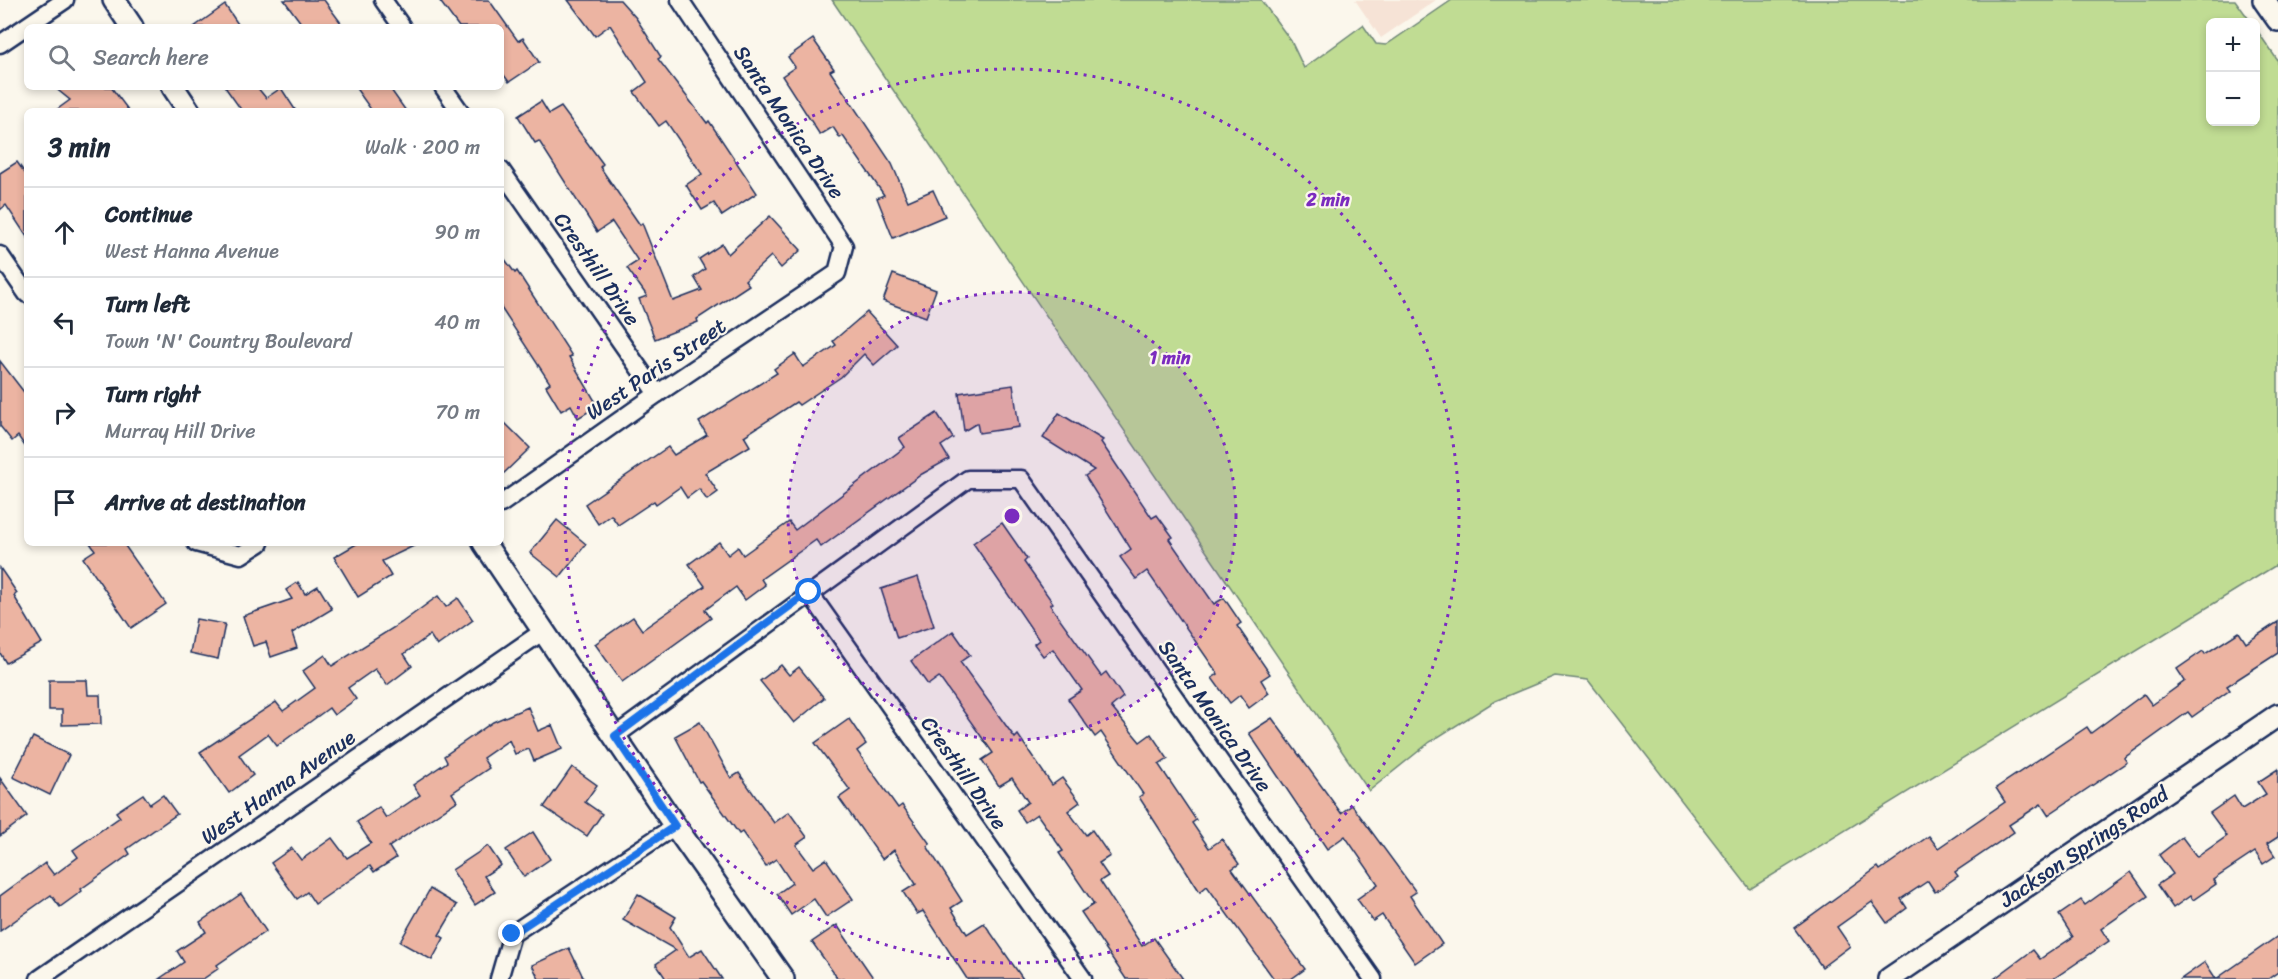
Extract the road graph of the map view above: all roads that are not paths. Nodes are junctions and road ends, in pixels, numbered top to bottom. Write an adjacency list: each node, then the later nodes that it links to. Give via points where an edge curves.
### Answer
1 (65, 0): 7 (street)
2 (114, 0): 8 (street)
3 (383, 0): 9 (street)
4 (680, 0): 18 (street, Santa Monica Drive, via 844,246)
5 (2264, 0): 6 (street)
6 (2278, 20)
7 (30, 24)
8 (130, 24)
9 (400, 24)
10 (24, 28): 11 (street)
11 (0, 44)
12 (175, 90): 14 (street)
13 (445, 90): 15 (street)
14 (187, 108)
15 (458, 108)
16 (504, 174): 20 (street, Cresthill Drive)
17 (0, 255): 19 (street)
18 (837, 273): 20 (street, West Paris Street)
19 (24, 290)
20 (657, 394): 21 (street, West Paris Street)
21 (504, 502)
22 (207, 546): 23 (street, via 241,555)
23 (255, 546)
24 (486, 546): 26 (street)
25 (809, 592): 28 (street); 33 (street, Cresthill Drive); 34 (street, Santa Monica Drive, via 968,479 1021,479)
26 (542, 632): 28 (street); 30 (street, West Hanna Avenue)
27 (2278, 715): 35 (street, Jackson Springs Road)
28 (615, 736): 29 (street)
29 (675, 826): 31 (street, via 512,934); 32 (street)
30 (39, 979)
31 (499, 979)
32 (783, 979)
33 (1083, 979)
34 (1372, 979)
35 (1889, 979)

